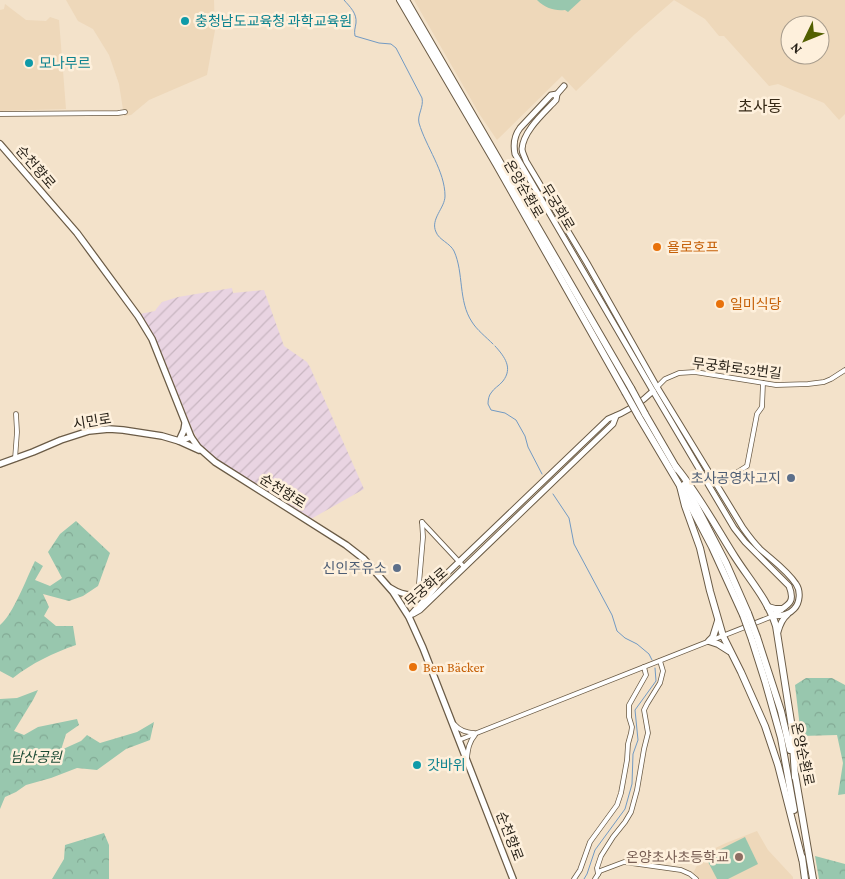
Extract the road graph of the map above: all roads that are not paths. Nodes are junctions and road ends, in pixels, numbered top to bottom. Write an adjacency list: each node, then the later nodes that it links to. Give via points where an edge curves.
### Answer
1 (400, 0): 11 (highway, 온양순환로)
2 (406, 0): 11 (highway, 온양순환로)
3 (564, 86): 4 (street, 무궁화로)
4 (556, 94): 10 (street, 무궁화로, via 556,100 527,133 522,151); 12 (street, 무궁화로, via 551,95 516,133 514,154)
5 (125, 112): 6 (street)
6 (0, 114)
7 (0, 144): 16 (main road, 순천향로, via 77,233 138,316 152,339)
8 (845, 370): 9 (street, 무궁화로52번길, via 824,382)
9 (763, 383): 10 (street, 무궁화로52번길, via 695,372 679,373); 23 (street, via 762,407 757,414 747,466)
10 (657, 387): 12 (street, 무궁화로); 23 (street)
11 (628, 390): 14 (highway, bridge)
12 (652, 391): 15 (street, 무궁화로); 31 (street, via 734,528 789,586 792,592 790,602)
13 (16, 414): 20 (street)
14 (642, 415): 22 (highway); 24 (highway)
15 (616, 416): 25 (street, 무궁화로, via 608,419); 26 (street, 무궁화로, via 614,424)
16 (185, 422): 17 (main road, 순천향로); 18 (main road)
17 (190, 437): 18 (main road); 19 (main road, 순천향로)
18 (178, 441): 19 (main road, 시민로); 20 (main road, 시민로, via 123,430 99,430 75,435)
19 (203, 453): 28 (main road, 순천향로, via 346,545 364,559)
20 (15, 459): 21 (main road, 시민로)
21 (0, 464)
22 (676, 467): 30 (highway); 33 (highway, via 719,547)
23 (717, 485): 32 (street, via 750,538 798,585 798,603)
24 (680, 486): 33 (highway); 36 (highway)
25 (460, 562): 26 (street); 27 (street, 무궁화로); 29 (street, via 422,522)
26 (464, 567): 35 (street, 무궁화로)
27 (442, 579): 29 (street, via 430,590); 35 (street, 무궁화로)
28 (388, 586): 29 (street, via 405,595); 35 (main road, 순천향로)
29 (418, 594)
30 (768, 607): 31 (highway); 34 (highway)
31 (781, 609): 34 (street)
32 (791, 612): 34 (street); 37 (street, via 781,622)
33 (745, 614): 39 (highway, bridge)
34 (772, 616): 37 (highway); 38 (street)
35 (410, 617): 44 (main road, 순천향로)
36 (718, 619): 38 (highway); 40 (highway, via 714,636)
37 (777, 635): 48 (highway, via 792,728)
38 (723, 636): 40 (street); 41 (highway)
39 (754, 638): 48 (highway, 온양순환로, via 781,711); 49 (highway, 온양순환로, via 781,738)
40 (709, 641): 41 (highway); 42 (street)
41 (732, 653): 49 (highway, via 768,733)
42 (660, 660): 43 (street); 50 (street, via 663,671 660,683 644,710 648,734 631,812 601,856)
43 (644, 667): 45 (street); 52 (street, via 646,675 629,705 632,727 621,793 617,805 590,842)
44 (451, 720): 45 (street, via 458,728); 46 (main road, 순천향로)
45 (477, 734): 46 (street); 47 (street, via 470,743)
46 (459, 740): 47 (main road, 순천향로)
47 (467, 761): 51 (main road, 순천향로)
48 (795, 777): 55 (highway, 온양순환로)
49 (802, 859): 54 (highway, 온양순환로)
50 (596, 877): 53 (street, via 602,869 624,862 681,870)
51 (513, 879)
52 (574, 879)
53 (696, 879)
54 (806, 879)
55 (813, 879)

